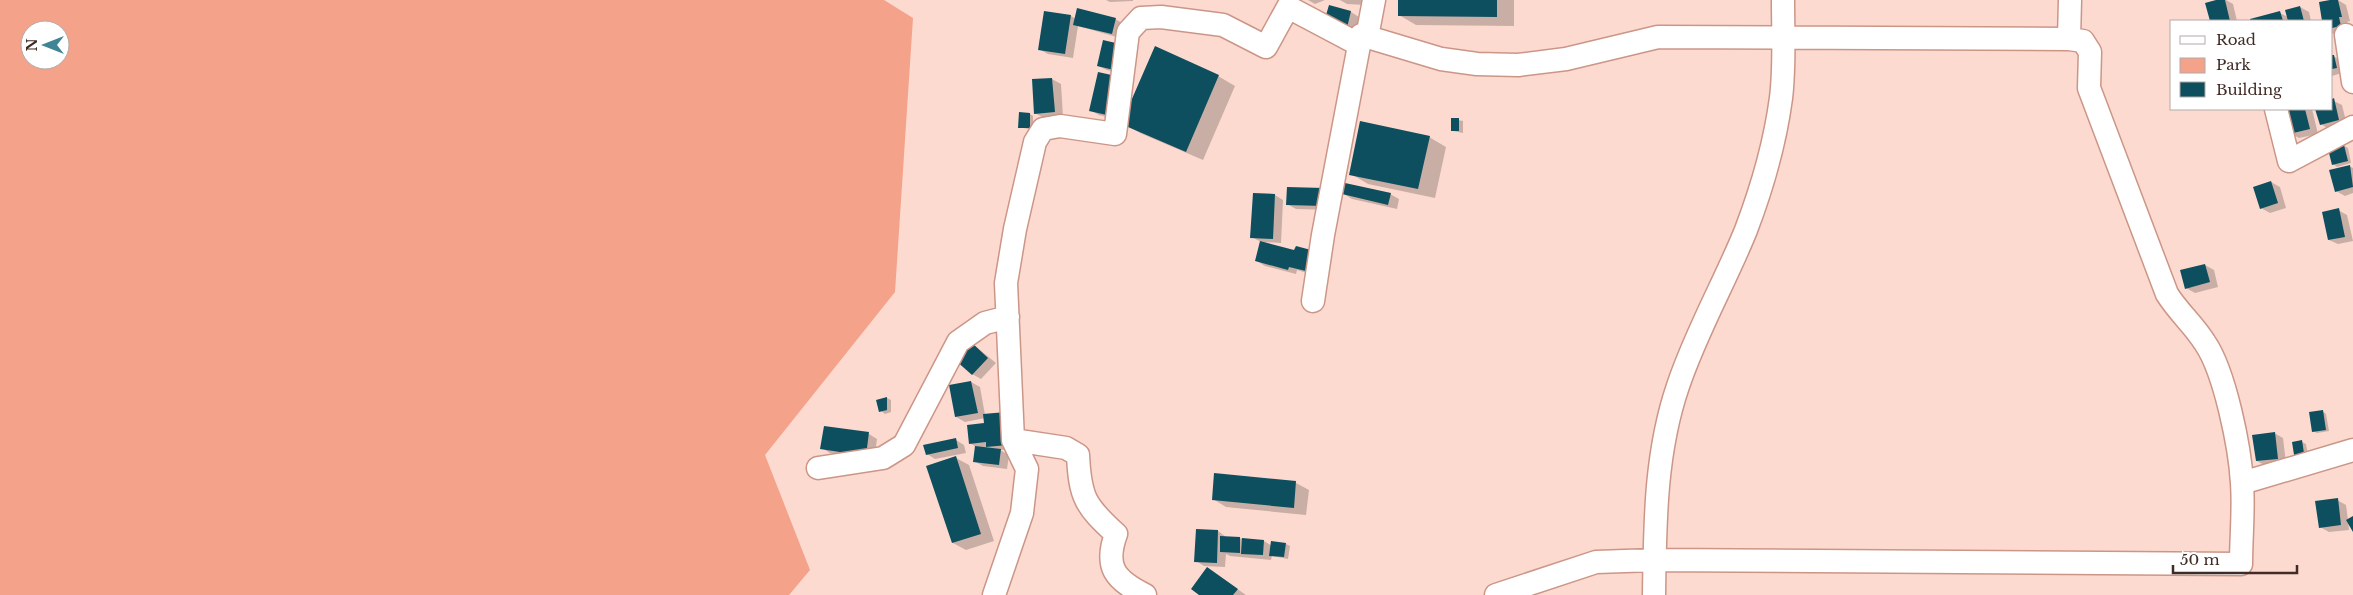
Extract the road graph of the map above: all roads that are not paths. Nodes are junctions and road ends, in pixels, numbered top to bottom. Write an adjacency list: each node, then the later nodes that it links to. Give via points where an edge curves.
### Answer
1 (1374, 0): 6 (street)
2 (1783, 0): 7 (street)
3 (2070, 0): 8 (street)
4 (1183, 10): 6 (street, via 1224,24 1266,47 1288,7 1356,43); 13 (street, via 1141,18 1128,32 1115,134 1060,126 1042,129 1035,142 1015,229 1006,283)
5 (2343, 35): 9 (street)
6 (1364, 36): 7 (street, via 1441,59 1518,65 1566,59 1658,36); 12 (street, via 1323,235)
7 (1783, 37): 8 (street); 18 (street, via 1781,98 1772,148 1746,230 1694,345 1666,430 1656,494)
8 (2069, 39): 17 (street, via 2083,41 2090,52 2089,88 2168,294 2178,312 2205,343 2215,363 2232,418)
9 (2353, 82)
10 (2276, 110): 11 (street, via 2289,161)
11 (2353, 127)
12 (1313, 301)
13 (1008, 317): 14 (street); 16 (street, via 985,323 958,342 904,445 883,458)
14 (1012, 440): 19 (street, via 1027,469 1022,513); 20 (street, via 1066,448 1078,455 1079,485 1093,513 1116,534 1110,550 1113,570 1130,587)
15 (2353, 450): 17 (street)
16 (818, 468)
17 (2242, 483): 18 (street, via 2241,564)
18 (1654, 560): 21 (street, via 1596,562); 22 (street)
19 (994, 595)
20 (1145, 595)
21 (1496, 595)
22 (1654, 595)

